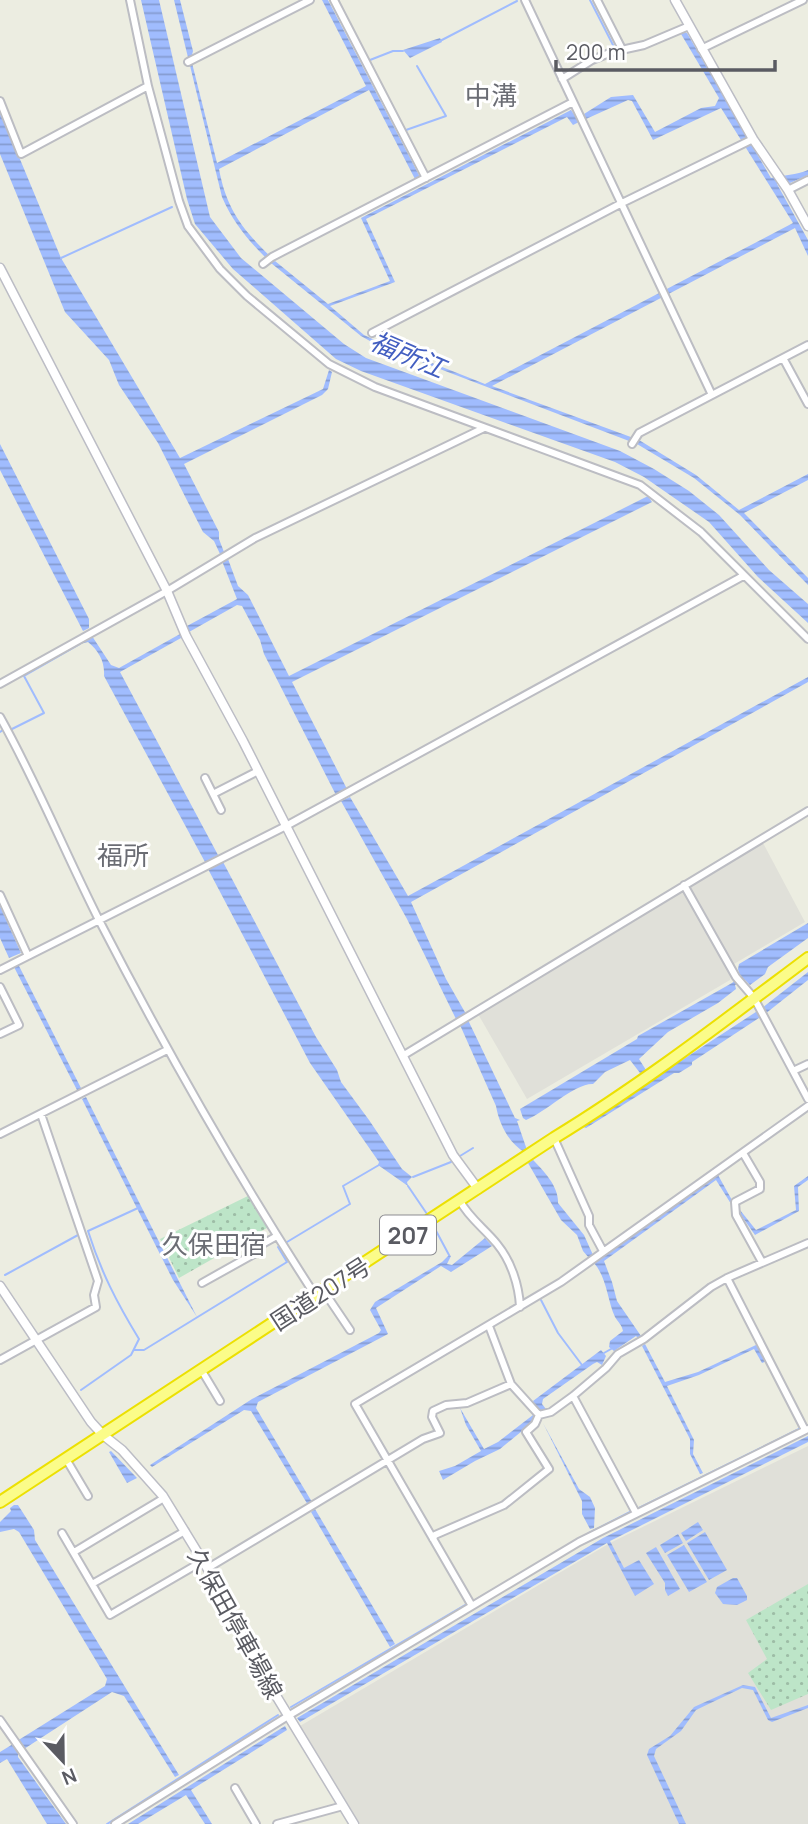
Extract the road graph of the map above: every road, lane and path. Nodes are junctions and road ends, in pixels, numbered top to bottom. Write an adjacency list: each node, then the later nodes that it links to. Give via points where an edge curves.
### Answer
1 (130, 0): 13 (street)
2 (310, 0): 11 (street)
3 (334, 0): 17 (street)
4 (524, 0): 12 (street)
5 (597, 0): 9 (street)
6 (675, 0): 8 (street)
7 (803, 0): 10 (street)
8 (689, 26): 9 (street); 10 (street)
9 (622, 49): 12 (street, via 592,60)
10 (701, 49): 16 (street)
11 (188, 62)
12 (562, 79): 15 (street)
13 (148, 86): 14 (street, via 21,154); 29 (street, via 188,226 220,269 329,365)
14 (0, 101)
15 (573, 102): 17 (street); 20 (street)
16 (753, 139): 19 (street); 20 (street)
17 (426, 178): 22 (street)
18 (808, 180): 19 (street)
19 (785, 187): 21 (street)
20 (622, 203): 24 (street); 27 (street)
21 (808, 226)
22 (263, 264)
23 (0, 268): 32 (street)
24 (372, 333)
25 (808, 345): 26 (street)
26 (783, 358): 27 (street); 28 (street)
27 (712, 395): 30 (street, via 639,433)
28 (808, 404)
29 (484, 428): 31 (street, via 640,485 701,532); 32 (street, via 255,538)
30 (632, 444)
31 (743, 576): 33 (street); 41 (street)
32 (167, 591): 34 (street); 36 (street)
33 (808, 639)
34 (0, 684)
35 (0, 717): 44 (street)
36 (258, 771): 38 (street); 41 (street)
37 (205, 778): 38 (street)
38 (213, 794): 39 (street)
39 (221, 810)
40 (808, 811): 42 (street)
41 (286, 826): 44 (street); 52 (street)
42 (684, 885): 49 (street, via 736,977); 52 (street)
43 (0, 895): 45 (street)
44 (99, 920): 45 (street); 51 (street)
45 (28, 956): 47 (street)
46 (808, 958): 49 (highway, 国道207号 / 207)
47 (0, 970)
48 (0, 987): 50 (street, via 19,1025)
49 (756, 1003): 54 (street); 59 (highway, 国道207号 / 207)
50 (0, 1034)
51 (167, 1050): 57 (street); 63 (street)
52 (404, 1055): 61 (street, via 453,1155)
53 (808, 1064): 54 (street)
54 (793, 1071): 55 (street)
55 (808, 1099)
56 (808, 1106): 60 (street)
57 (41, 1114): 58 (street); 74 (street, via 98,1281 96,1307)
58 (0, 1134)
59 (554, 1138): 61 (highway, 国道207号 / 207); 65 (street)
60 (743, 1153): 65 (street); 66 (street, via 760,1189 735,1202 736,1215)
61 (478, 1189): 62 (highway, 国道207号 / 207)
62 (460, 1201): 70 (highway, 国道207号 / 207); 71 (street, via 511,1266)
63 (277, 1236): 68 (street); 70 (street)
64 (808, 1243): 66 (street)
65 (603, 1251): 71 (street)
66 (762, 1262): 67 (street)
67 (727, 1278): 78 (street, via 618,1354); 81 (street)
68 (202, 1283)
69 (0, 1286): 74 (street, 久保田停車場線)
70 (319, 1292): 73 (street); 76 (highway, 国道207号 / 207)
71 (520, 1307): 72 (street)
72 (489, 1326): 77 (street); 84 (street, via 355,1404)
73 (349, 1330)
74 (37, 1341): 75 (street); 82 (street, 久保田停車場線)
75 (0, 1360)
76 (202, 1371): 79 (street); 82 (highway, 国道207号 / 207)
77 (511, 1384): 80 (street); 84 (street, via 467,1403 433,1411 440,1433)
78 (573, 1396): 80 (street, via 551,1412); 88 (street)
79 (219, 1401)
80 (536, 1412): 91 (street, via 536,1424 526,1432 548,1469 504,1505)
81 (805, 1428): 88 (street)
82 (103, 1435): 83 (highway, 国道207号 / 207); 86 (street, 久保田停車場線, via 146,1474)
83 (66, 1460): 85 (street); 87 (highway, 国道207号 / 207)
84 (387, 1463): 91 (street); 93 (street)
85 (88, 1496)
86 (164, 1498): 89 (street, 久保田停車場線); 92 (street)
87 (0, 1502)
88 (636, 1513): 95 (street)
89 (185, 1531): 93 (street, 久保田停車場線); 94 (street)
90 (62, 1533): 92 (street)
91 (433, 1539): 95 (street)
92 (74, 1552): 94 (street)
93 (206, 1564): 94 (street, via 110,1615); 96 (street, 久保田停車場線)
94 (92, 1584)
95 (472, 1606): 96 (street)
96 (288, 1716): 99 (street, 久保田停車場線); 101 (street)
97 (0, 1720): 100 (street)
98 (235, 1788): 102 (street)
99 (343, 1806): 103 (street); 104 (street, 久保田停車場線)
100 (73, 1824)
101 (115, 1824)
102 (256, 1824)
103 (277, 1824)
104 (354, 1824)

